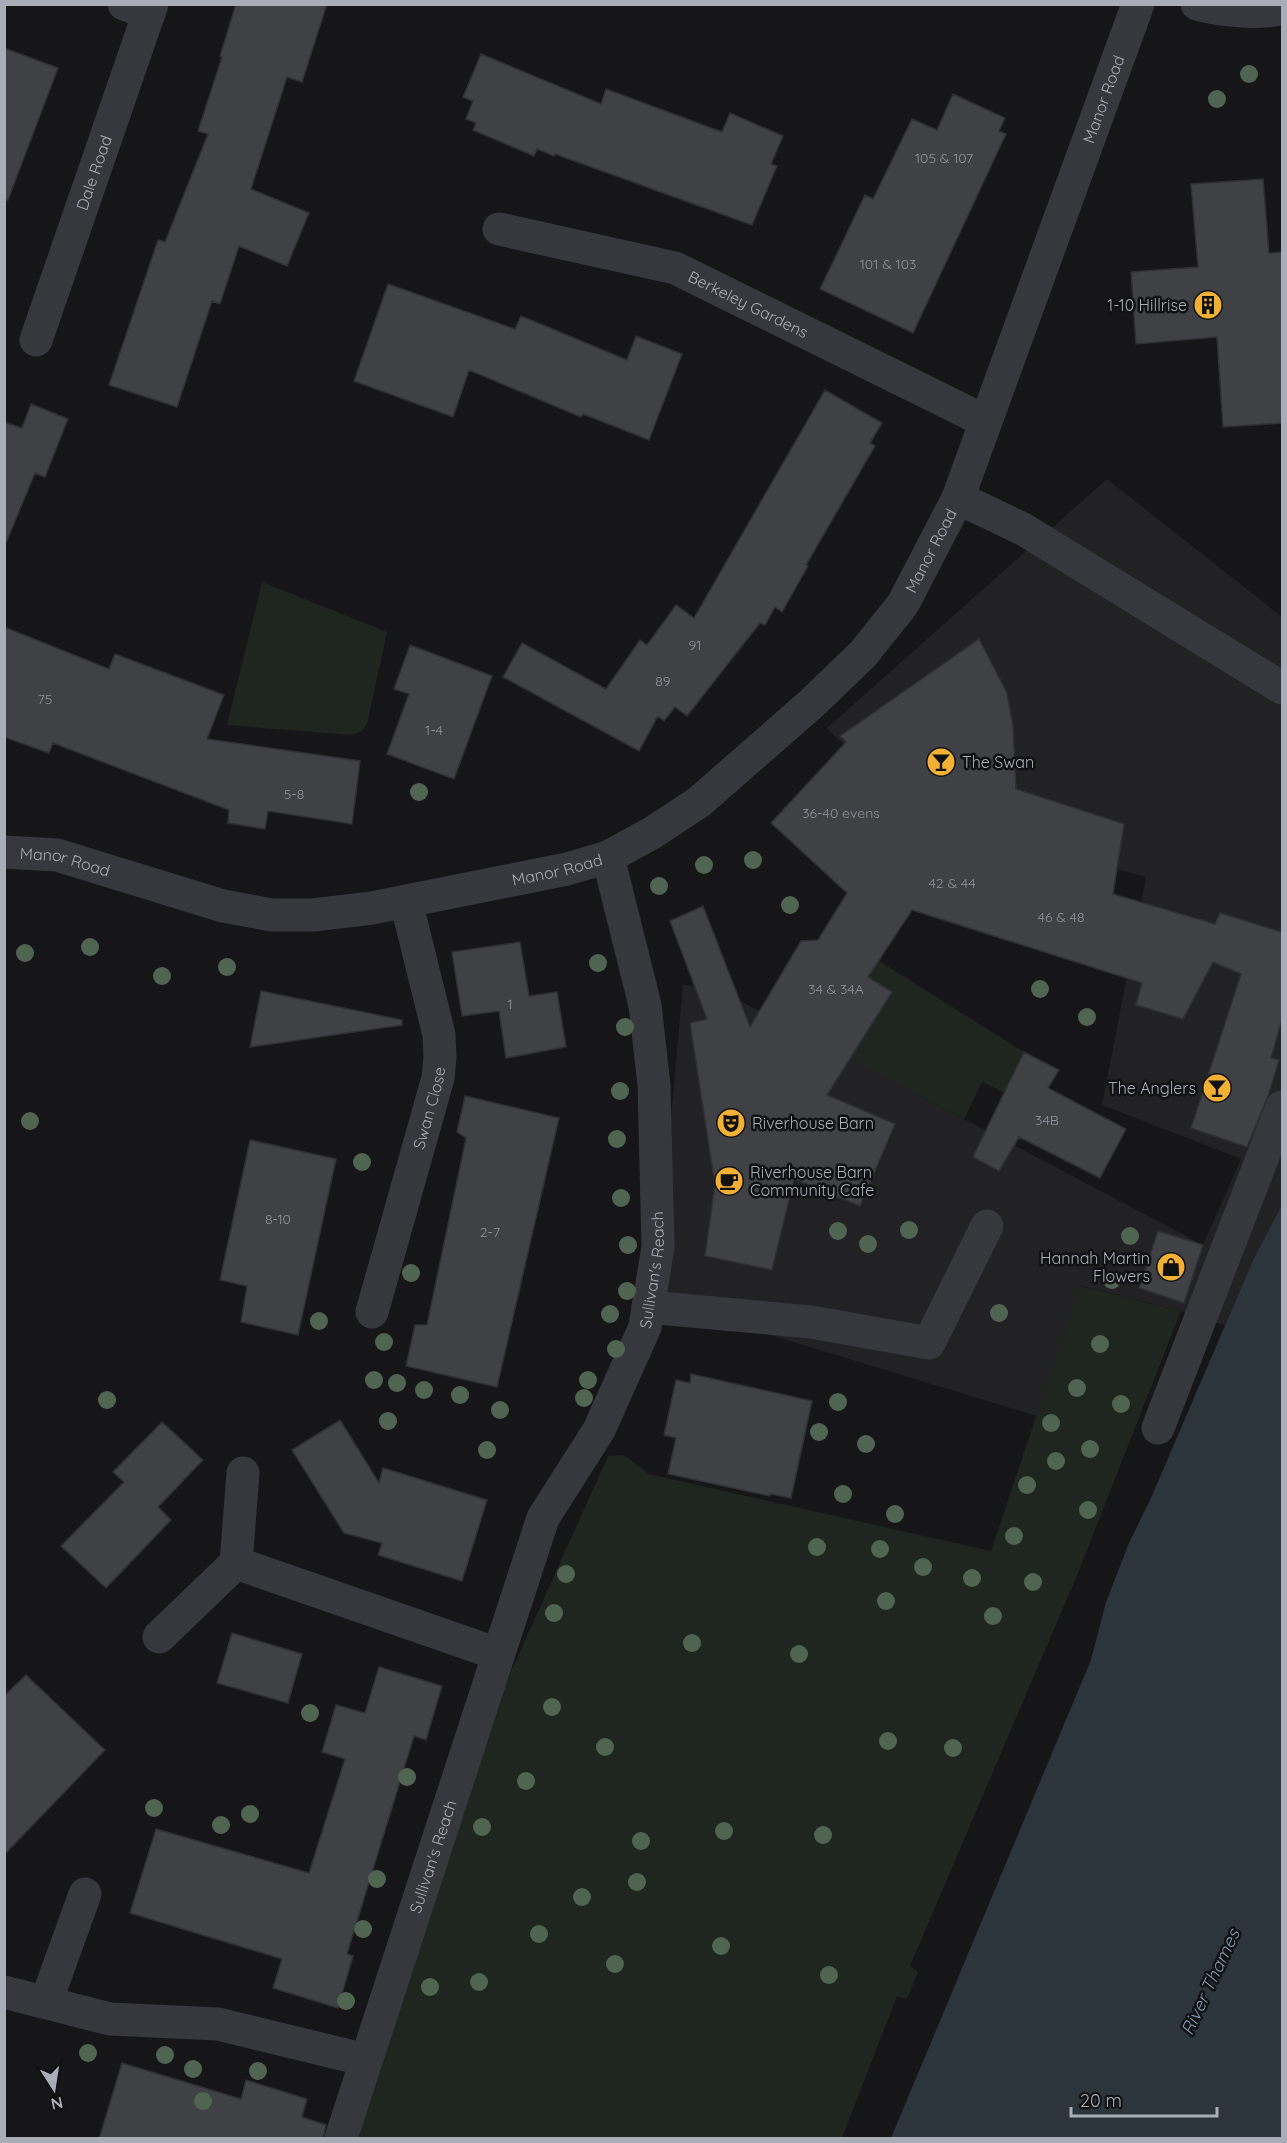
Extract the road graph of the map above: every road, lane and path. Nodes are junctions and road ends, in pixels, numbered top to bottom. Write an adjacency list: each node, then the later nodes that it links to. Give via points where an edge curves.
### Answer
1 (1138, 4): 7 (street, Manor Road)
2 (1197, 4): 4 (street, via 1238,10)
3 (141, 8): 6 (street, Dale Road)
4 (1282, 8)
5 (499, 229): 7 (street, Berkeley Gardens, via 675,268)
6 (36, 340)
7 (985, 420): 8 (street, Manor Road)
8 (958, 498): 9 (street, Manor Road, via 1023,529); 11 (street, Manor Road, via 903,604 863,654 811,705 699,802)
9 (1282, 688)
10 (4, 852): 12 (street, Manor Road, via 57,855 223,906 272,915 313,915)
11 (608, 857): 12 (street, Manor Road); 15 (street, Sullivan's Reach, via 645,1005 654,1085 658,1246)
12 (406, 901): 16 (street, Swan Close, via 439,1035 440,1064)
13 (1282, 1107): 17 (street)
14 (987, 1226): 15 (street, via 929,1343 811,1322)
15 (648, 1307): 21 (street, Sullivan's Reach, via 645,1327 599,1430 543,1518)
16 (372, 1312)
17 (1158, 1428)
18 (243, 1473): 19 (street)
19 (236, 1563): 20 (street); 21 (street)
20 (159, 1638)
21 (498, 1654): 25 (street, Sullivan's Reach)
22 (85, 1894): 24 (street)
23 (4, 1992): 24 (street)
24 (46, 2002): 25 (street, via 111,2019 218,2024)
25 (366, 2060): 26 (street, Sullivan's Reach)
26 (341, 2139)

